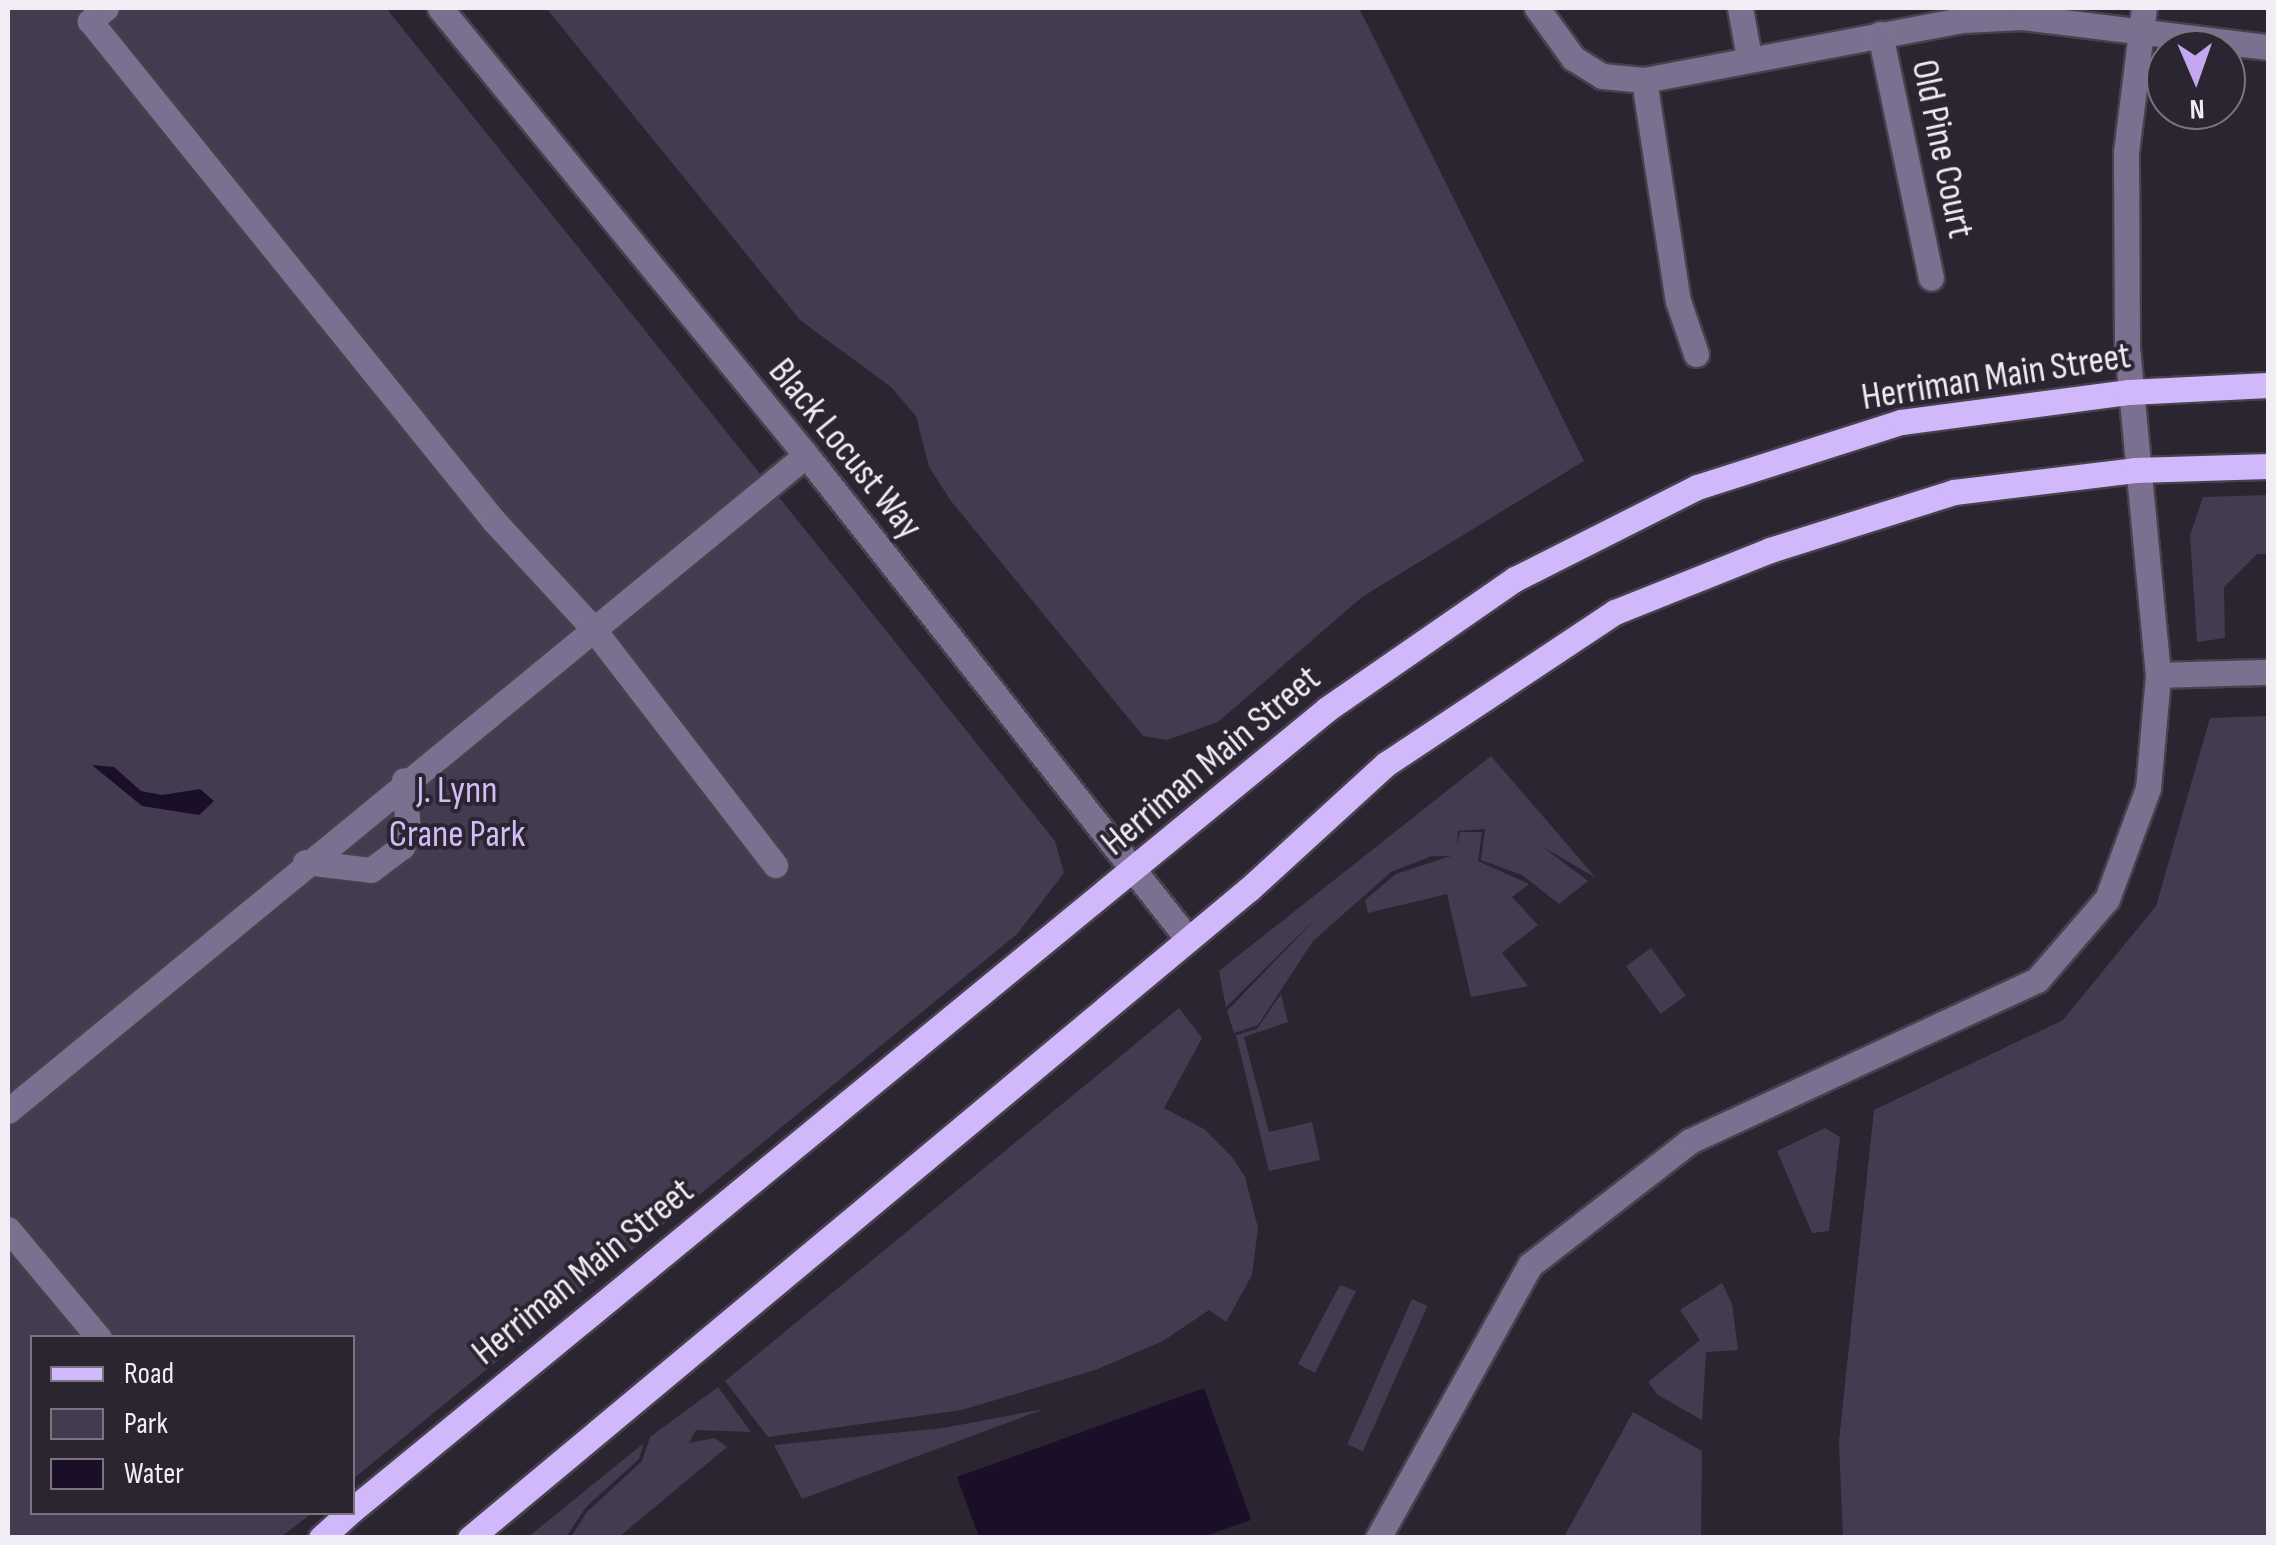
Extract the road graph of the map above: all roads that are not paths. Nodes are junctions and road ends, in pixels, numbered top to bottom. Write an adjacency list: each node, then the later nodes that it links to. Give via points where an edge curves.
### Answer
1 (106, 8): 18 (street, via 90,21 494,521)
2 (440, 8): 15 (street, Black Locust Way)
3 (1537, 8): 10 (street, via 1573,58 1602,76)
4 (1740, 8): 9 (street)
5 (1961, 14): 6 (street); 7 (street)
6 (2141, 20): 8 (street); 14 (street, via 2126,152)
7 (1880, 34): 9 (street); 11 (street, Old Pine Court)
8 (2268, 47)
9 (1749, 57): 10 (street)
10 (1644, 80): 12 (street, via 1678,301)
11 (1931, 278)
12 (1696, 354)
13 (2268, 385): 14 (main road, Herriman Main Street)
14 (2129, 392): 17 (street); 24 (main road, Herriman Main Street, via 1901,422 1697,487 1499,590 1328,709)
15 (806, 455): 18 (street); 24 (street, Black Locust Way)
16 (2268, 466): 17 (main road)
17 (2135, 470): 20 (street); 25 (main road, via 1954,492 1770,550 1615,612 1386,764)
18 (591, 626): 21 (street); 23 (street)
19 (2268, 672): 20 (street)
20 (2158, 675): 33 (street, via 2148,786 2108,899 2037,980 1690,1141 1530,1265)
21 (404, 780): 22 (street); 22 (street, via 408,832 402,847 372,870)
22 (305, 862): 26 (street)
23 (775, 865)
24 (1135, 872): 25 (street, Black Locust Way); 29 (main road, Herriman Main Street)
25 (1188, 940): 32 (main road)
26 (8, 1111)
27 (8, 1230): 28 (street)
28 (96, 1335)
29 (355, 1508)
30 (347, 1515): 31 (main road, Herriman Main Street)
31 (321, 1538)
32 (470, 1538)
33 (1378, 1538)

